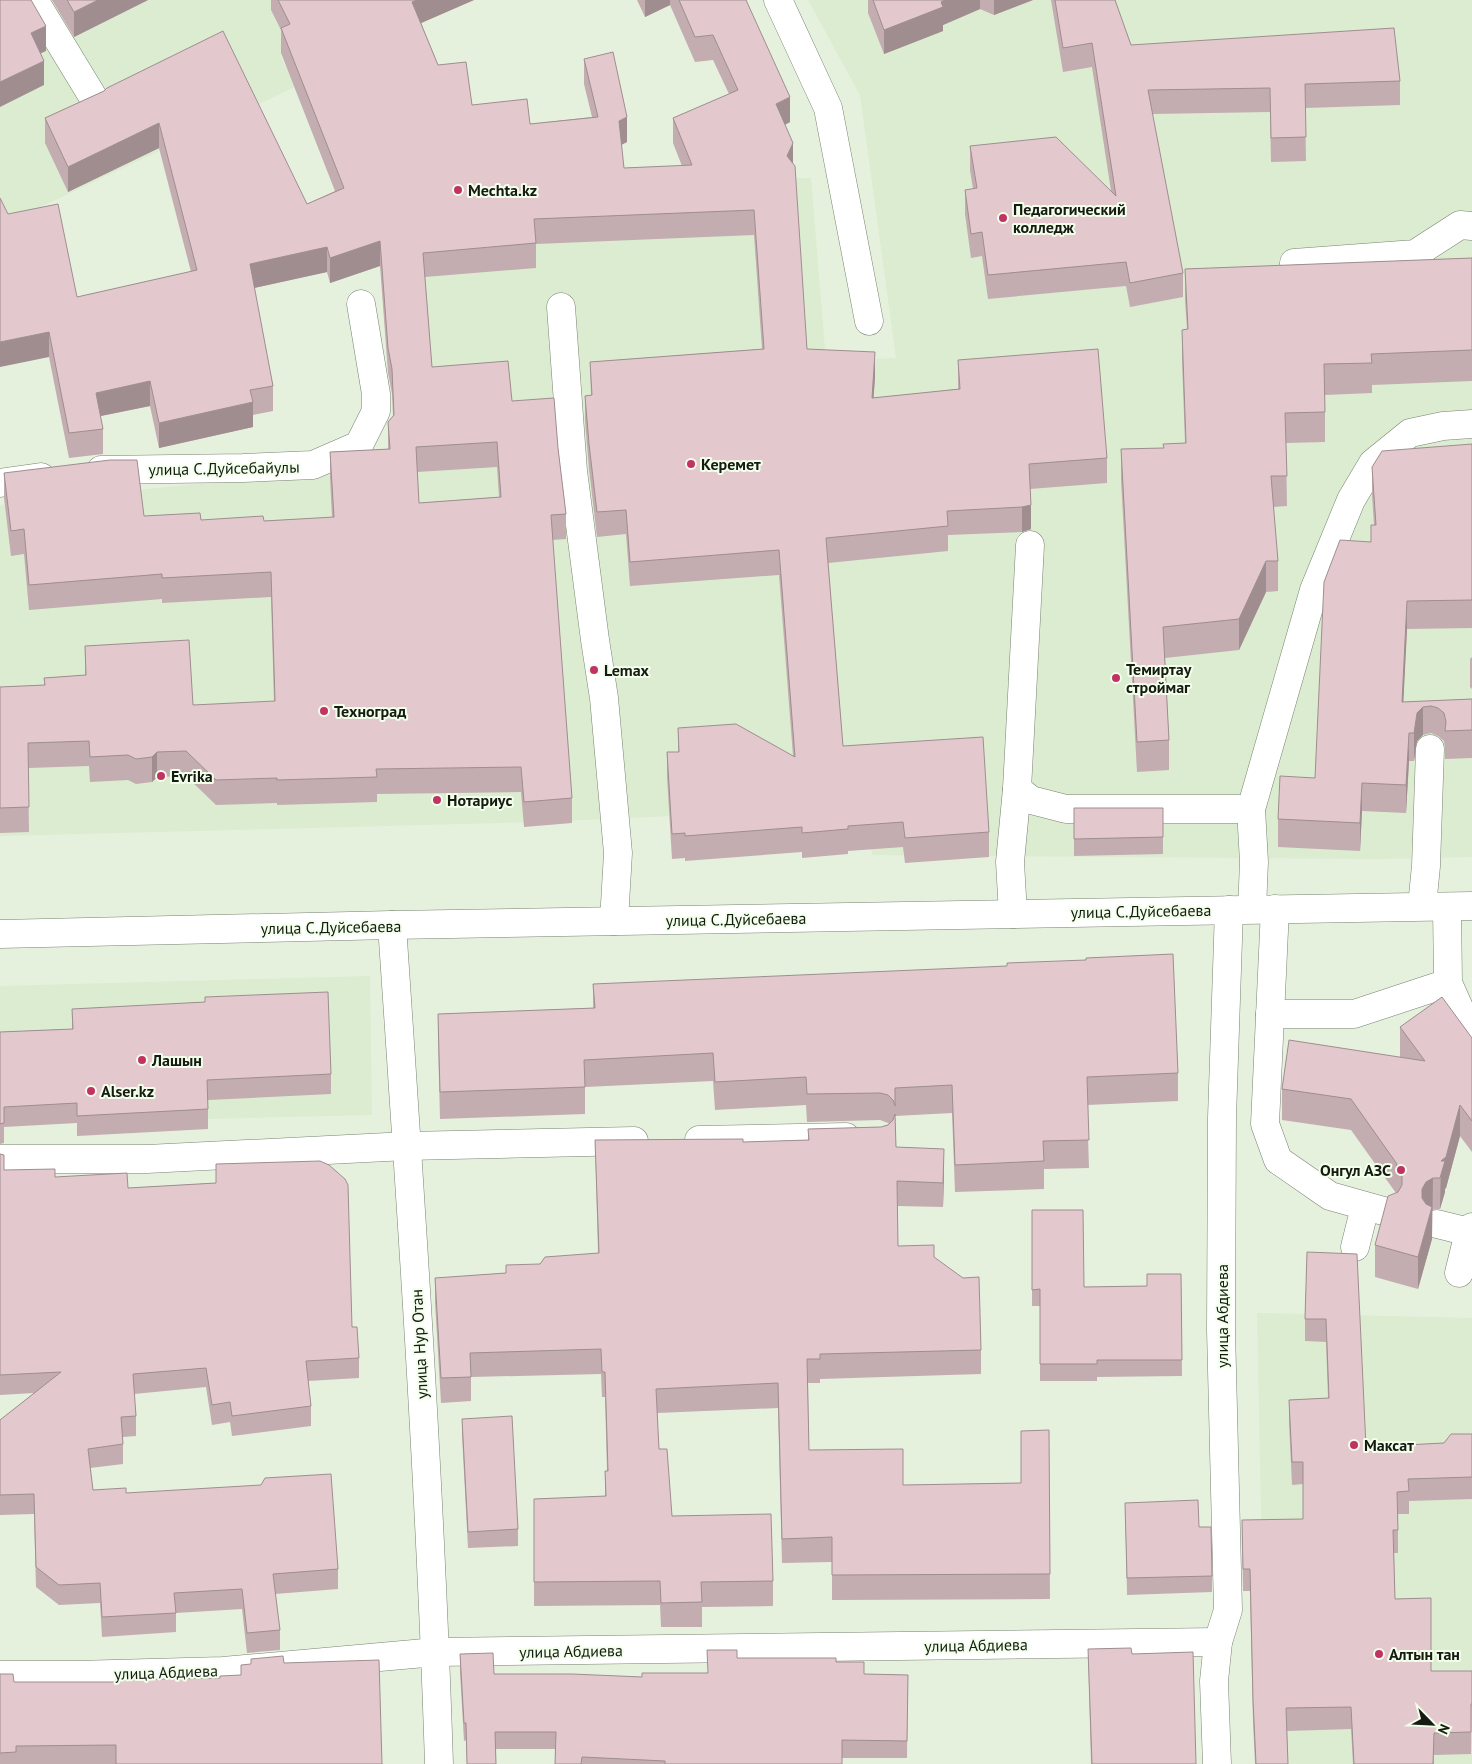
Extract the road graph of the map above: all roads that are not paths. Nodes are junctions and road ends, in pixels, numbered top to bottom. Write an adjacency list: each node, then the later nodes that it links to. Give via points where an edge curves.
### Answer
1 (34, 0): 3 (street)
2 (778, 0): 8 (street, via 828,108)
3 (96, 102)
4 (1472, 226): 5 (street, via 1460,225 1415,254)
5 (1294, 263)
6 (362, 304): 10 (street, улица С.Дуйсебайулы, via 376,411 359,445 313,465 109,469)
7 (561, 307): 18 (street, via 573,471 604,698 618,853)
8 (869, 321)
9 (1472, 424): 14 (street, via 1410,433 1373,462 1350,500 1314,590)
10 (0, 483)
11 (1030, 545): 13 (street)
12 (1430, 749): 15 (street, via 1426,866)
13 (1018, 789): 14 (street, via 1031,800 1066,809); 17 (street, via 1010,862)
14 (1251, 808): 16 (street)
15 (1447, 906): 16 (street, улица С.Дуйсебаева); 21 (street)
16 (1252, 909): 17 (street, улица С.Дуйсебаева); 22 (street); 31 (street, улица Абдиева, via 1222,1118 1221,1311 1228,1610)
17 (1013, 914): 18 (street, улица С.Дуйсебаева)
18 (614, 921): 19 (street, улица С.Дуйсебаева)
19 (392, 925): 20 (street, улица С.Дуйсебаева); 25 (street, улица Нур Отан)
20 (0, 934)
21 (1448, 983): 22 (street, via 1354,1014); 23 (street)
22 (1270, 1014): 29 (street, via 1265,1124 1278,1160 1330,1196 1376,1210)
23 (1472, 1033)
24 (870, 1136): 25 (street)
25 (408, 1146): 26 (street, via 147,1160); 32 (street, улица Нур Отан)
26 (0, 1159)
27 (1437, 1224): 28 (street)
28 (1470, 1229): 30 (street)
29 (1355, 1247)
30 (1459, 1273)
31 (1218, 1642): 32 (street, улица Абдиева); 35 (street, via 1214,1681)
32 (436, 1652): 33 (street, улица Абдиева, via 223,1671); 34 (street, улица Нур Отан)
33 (0, 1675)
34 (440, 1764)
35 (1217, 1764)

